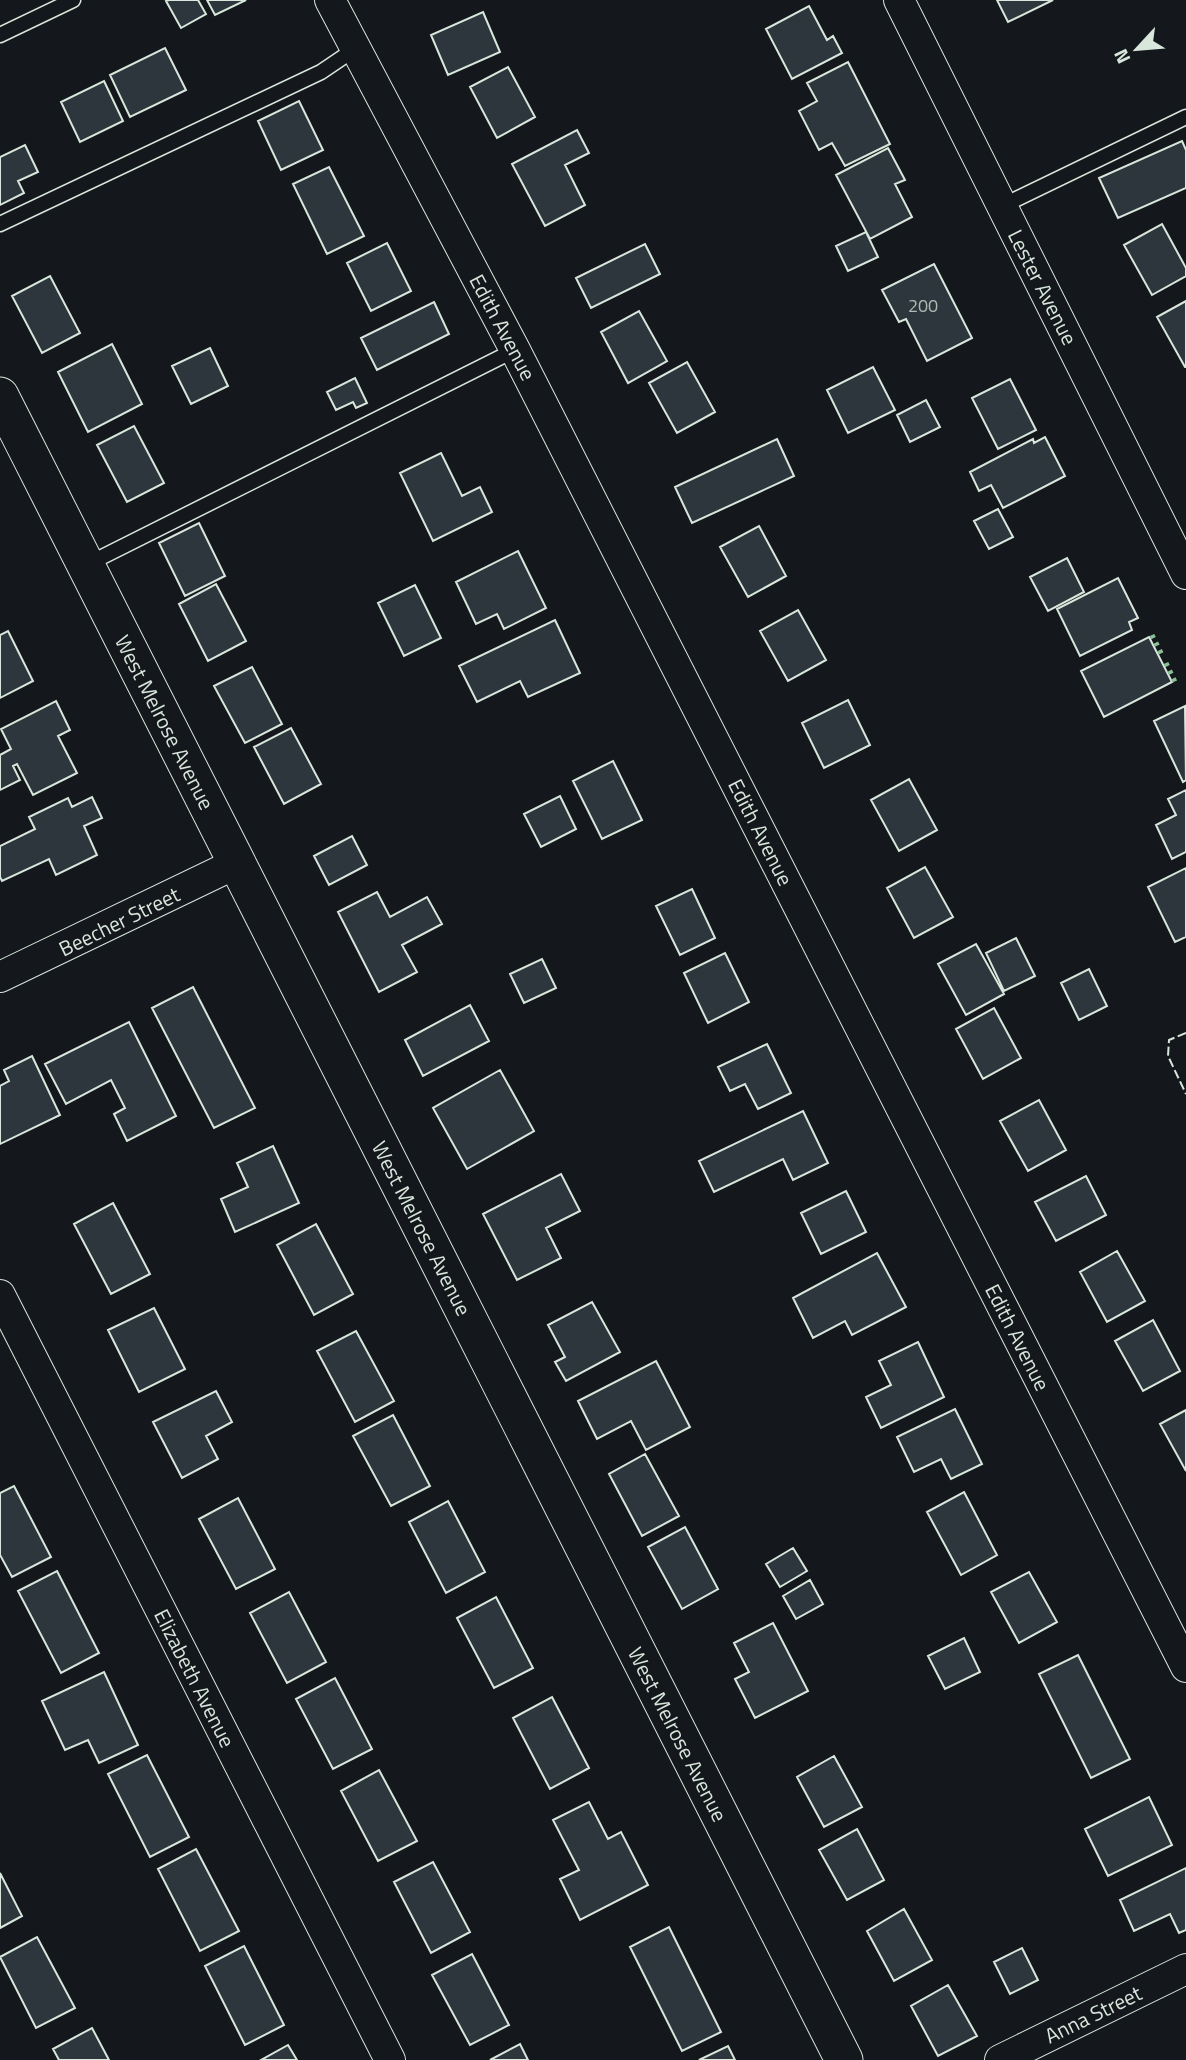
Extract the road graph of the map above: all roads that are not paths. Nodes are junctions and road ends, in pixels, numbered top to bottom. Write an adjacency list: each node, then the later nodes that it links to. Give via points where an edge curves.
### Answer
1 (73, 0): 4 (lane)
2 (330, 0): 5 (street, Edith Avenue)
3 (899, 0): 7 (street, Lester Avenue)
4 (0, 35)
5 (355, 49): 8 (lane, via 321,72); 9 (street, Edith Avenue)
6 (1186, 117): 7 (lane)
7 (1002, 206): 12 (street, Lester Avenue)
8 (0, 224)
9 (515, 350): 11 (lane); 16 (street, Edith Avenue)
10 (0, 396): 11 (street, West Melrose Avenue)
11 (86, 565): 13 (street, West Melrose Avenue)
12 (1186, 574)
13 (237, 863): 14 (street, Beecher Street); 19 (street, West Melrose Avenue)
14 (0, 978)
15 (0, 1295): 18 (street, Elizabeth Avenue)
16 (1186, 1667)
17 (1186, 1969): 20 (street, Anna Street)
18 (390, 2060)
19 (844, 2060)
20 (1000, 2060)

